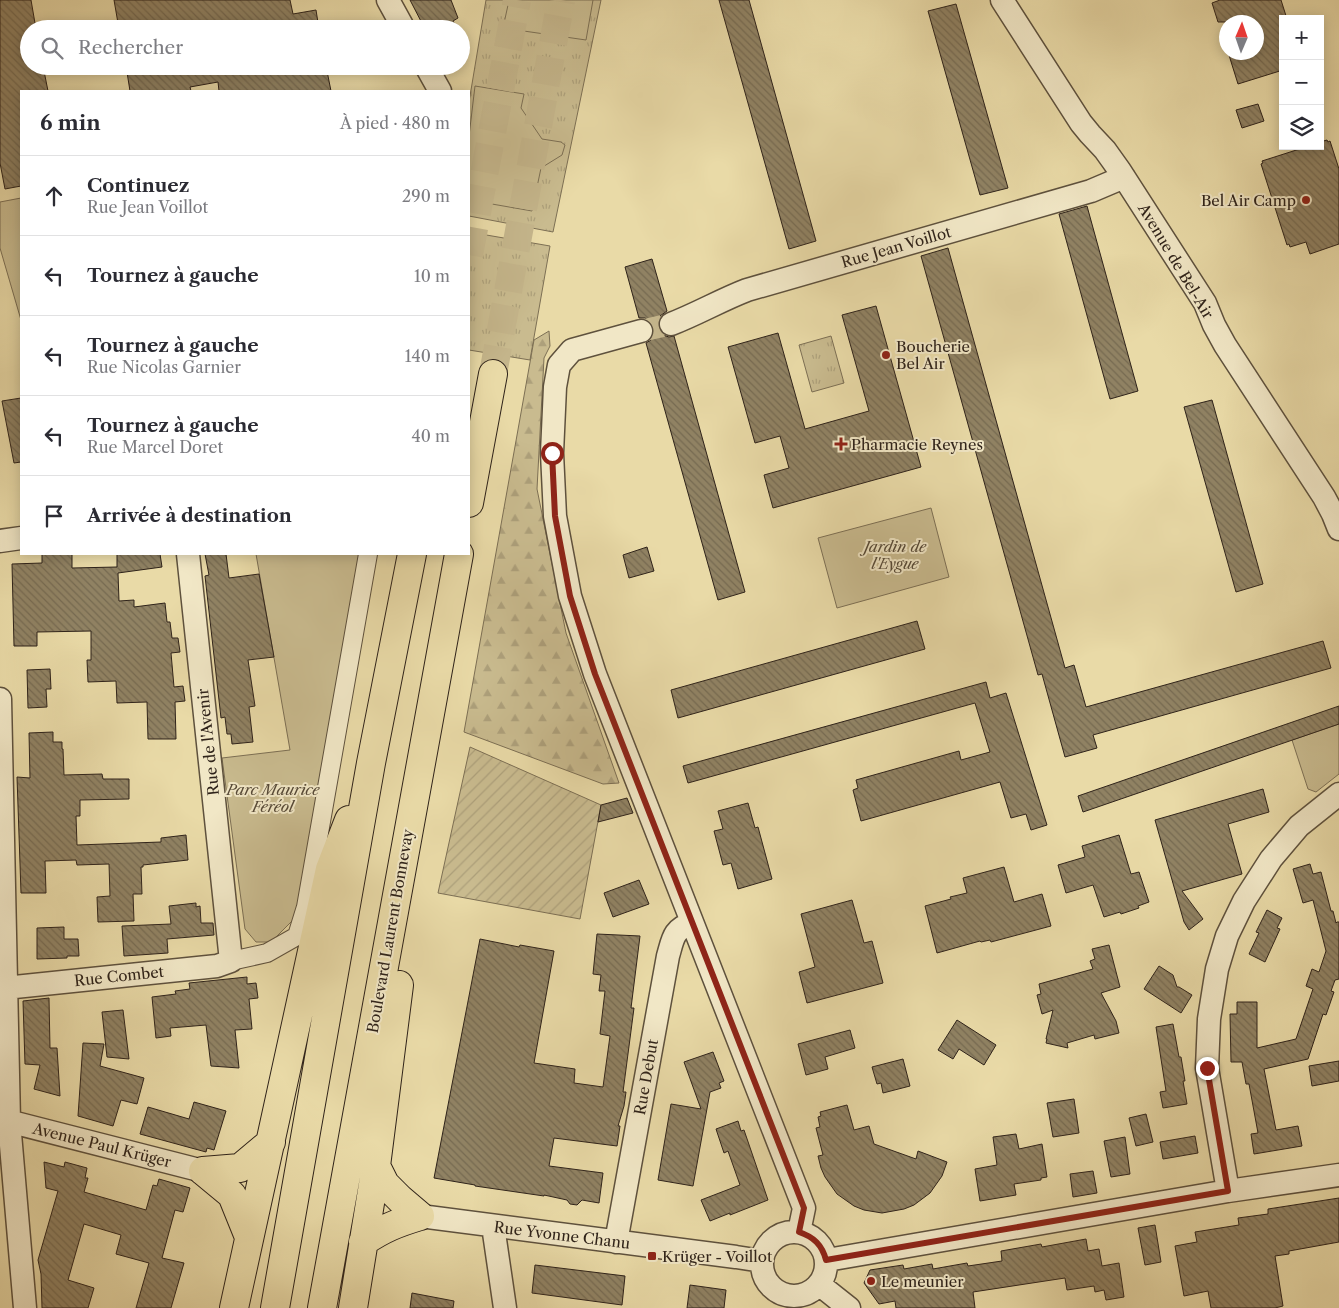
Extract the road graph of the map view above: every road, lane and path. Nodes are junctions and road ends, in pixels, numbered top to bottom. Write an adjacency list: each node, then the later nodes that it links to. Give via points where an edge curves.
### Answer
1 (388, 0): 3 (street)
2 (1002, 0): 6 (street, Avenue de Bel-Air, via 1081,123)
3 (399, 20)
4 (431, 75): 5 (street)
5 (439, 90)
6 (1124, 177): 7 (street, Rue Jean Voillot, via 1091,191 747,290); 10 (street, Avenue de Bel-Air, via 1205,303 1226,345)
7 (671, 324)
8 (641, 332): 23 (street, via 572,350 558,365 552,453 555,516 570,596 595,674)
9 (493, 374): 11 (highway)
10 (1331, 494): 12 (street, Avenue de Bel-Air, via 1333,514)
11 (470, 498)
12 (1339, 529)
13 (20, 538): 14 (street)
14 (0, 541)
15 (188, 555): 24 (street, Rue de l'Avenir)
16 (368, 555): 24 (street, via 306,907 297,936 267,953)
17 (412, 555): 20 (highway)
18 (459, 555): 22 (highway, Boulevard Laurent Bonnevay)
19 (0, 699): 25 (street)
20 (371, 763): 27 (highway, via 330,869); 43 (highway)
21 (1339, 794): 31 (street, via 1299,826 1271,859 1244,901 1227,936 1217,969 1209,1019 1207,1068)
22 (403, 859): 28 (highway, via 409,916); 44 (highway, Boulevard Laurent Bonnevay)
23 (692, 923): 34 (street, via 804,1208); 37 (street, Rue Debut, via 678,930 668,956)
24 (231, 961): 25 (street, Rue Combet, via 217,966)
25 (6, 988): 26 (street)
26 (4, 1120): 29 (street, Avenue Paul Krüger); 41 (street)
27 (271, 1142): 29 (highway, via 240,1168); 35 (highway)
28 (376, 1166): 32 (highway, via 385,1184); 36 (highway)
29 (203, 1171): 35 (highway, via 232,1195)
30 (1339, 1175): 31 (street)
31 (1228, 1191): 38 (street)
32 (420, 1216): 33 (street, Rue Yvonne Chanu); 36 (highway, via 396,1223)
33 (493, 1226): 37 (street, Rue Yvonne Chanu); 46 (street)
34 (799, 1232): 38 (street, via 817,1242); 39 (street, via 784,1234 771,1242)
35 (249, 1237): 42 (highway)
36 (363, 1242): 45 (highway)
37 (616, 1242): 39 (street, Rue Yvonne Chanu)
38 (826, 1260): 40 (street, via 827,1268)
39 (762, 1261): 40 (street, via 766,1280 780,1293 790,1297 801,1296)
40 (820, 1285): 47 (street)
41 (25, 1308)
42 (234, 1308)
43 (275, 1308)
44 (322, 1308)
45 (353, 1308)
46 (505, 1308)
47 (848, 1308)

